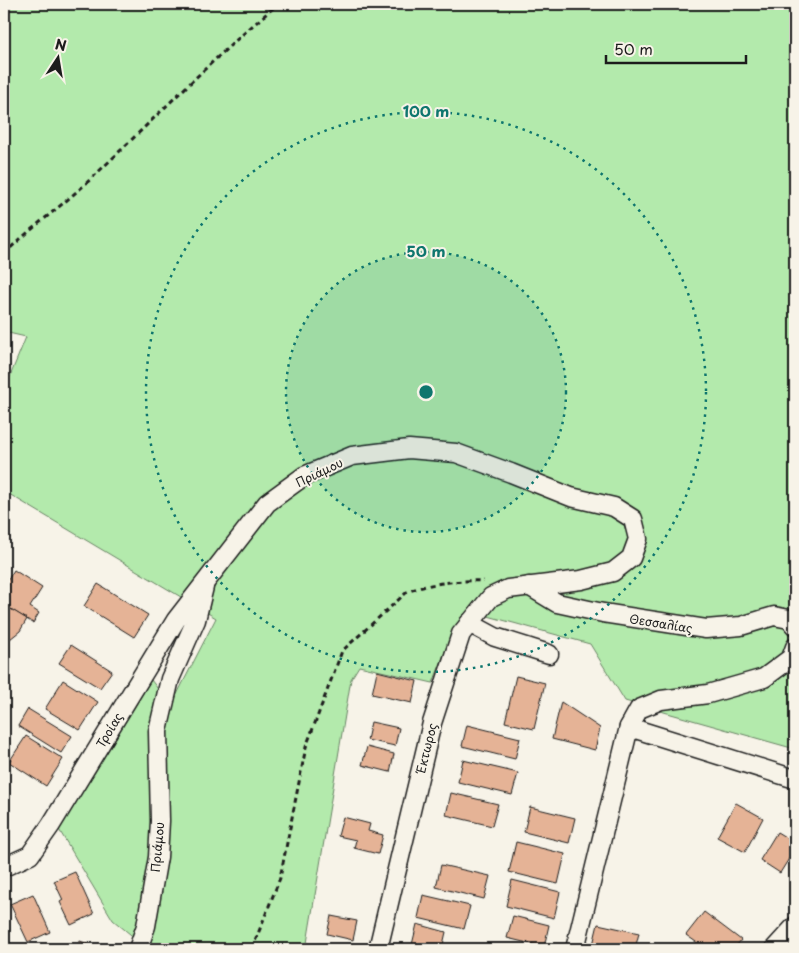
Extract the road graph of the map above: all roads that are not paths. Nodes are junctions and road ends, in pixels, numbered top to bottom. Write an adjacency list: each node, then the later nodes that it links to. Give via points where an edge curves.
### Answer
1 (205, 581): 2 (street, Πριάμου, via 267,502 304,476 352,456 409,449 456,453 571,497 614,507 633,519 638,539 631,558 613,572 581,580); 9 (street, Τροίας, via 176,620 35,848 30,855); 11 (street, Πριάμου, via 196,620 170,679 158,731 158,857 146,926)
2 (529, 586): 3 (street, Έκτωρος, via 508,589 491,597); 4 (street, Θεσσαλίας, via 557,604 696,628 741,626 774,616 789,619)
3 (469, 623): 6 (street, via 495,637); 12 (street, Έκτωρος, via 461,634 432,723)
4 (795, 626)
5 (795, 647): 7 (street, via 791,658 764,678 708,694 660,700 640,709)
6 (549, 654)
7 (629, 727): 8 (street); 13 (street)
8 (795, 779)
9 (4, 867)
10 (795, 926): 14 (street)
11 (138, 949)
12 (378, 949)
13 (575, 949)
14 (774, 949)

